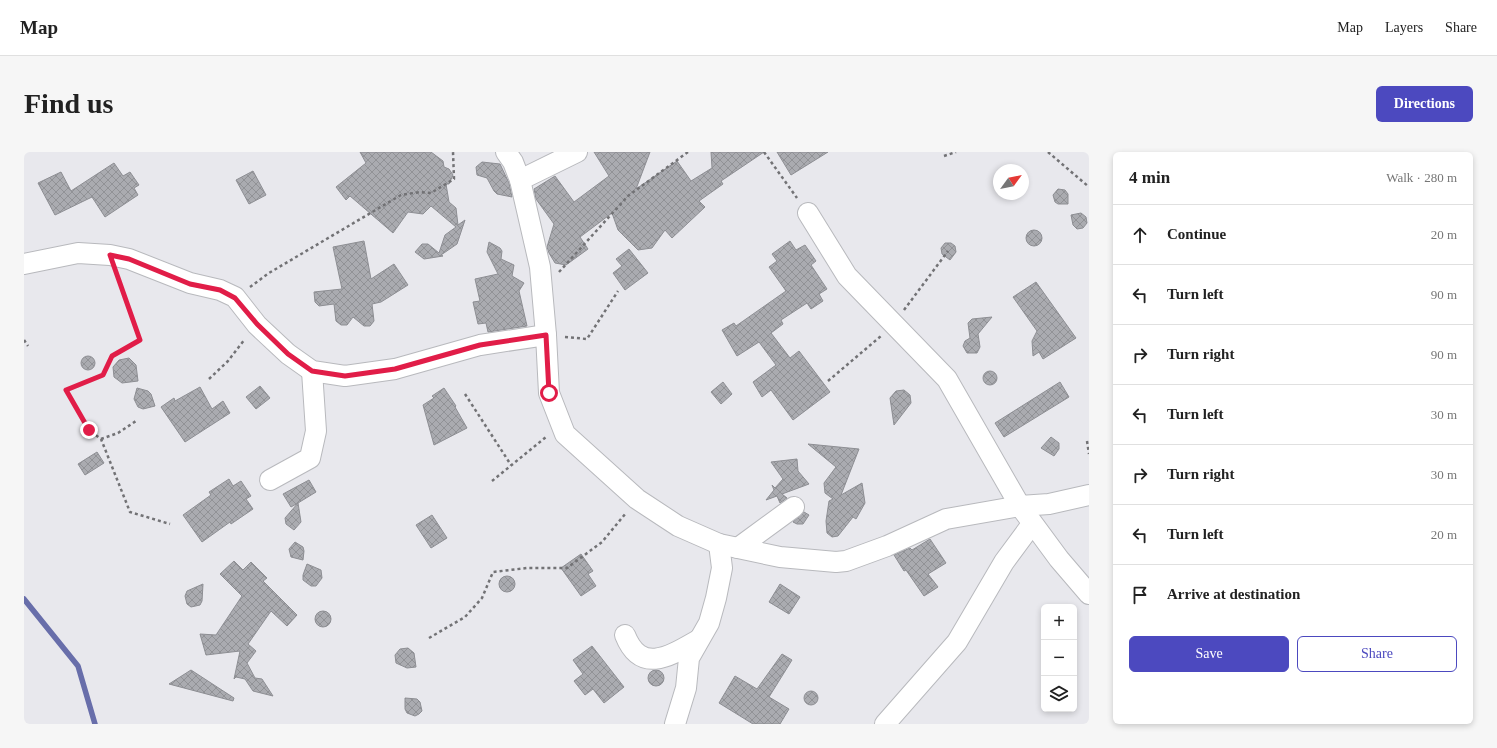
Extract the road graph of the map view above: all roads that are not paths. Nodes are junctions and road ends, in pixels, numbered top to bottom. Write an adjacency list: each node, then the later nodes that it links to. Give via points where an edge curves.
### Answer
1 (506, 152): 3 (street)
2 (577, 152): 3 (street)
3 (520, 180): 6 (street, via 540,267)
4 (808, 214): 11 (street, via 847,276 947,379)
5 (24, 264): 7 (street, via 78,253 110,255 129,259 190,284 220,290 235,298 288,354)
6 (546, 335): 7 (street, via 480,345 388,370 345,376); 14 (street, via 549,393 565,434 637,499 678,526)
7 (312, 371): 8 (street, via 316,431 310,458)
8 (270, 480)
9 (1089, 495): 10 (street)
10 (1049, 504): 11 (street); 13 (street)
11 (1020, 506): 13 (street); 15 (street, via 946,519 887,546 846,561 810,561)
12 (794, 507): 15 (street)
13 (1034, 527): 16 (street); 20 (street, via 1004,562 957,642)
14 (719, 544): 15 (street); 18 (street, via 722,568 716,598 709,623)
15 (738, 548)
16 (1089, 594)
17 (625, 635): 18 (street, via 637,654 645,659 654,660)
18 (698, 640): 19 (street, via 689,658 686,688)
19 (675, 724)
20 (885, 724)

